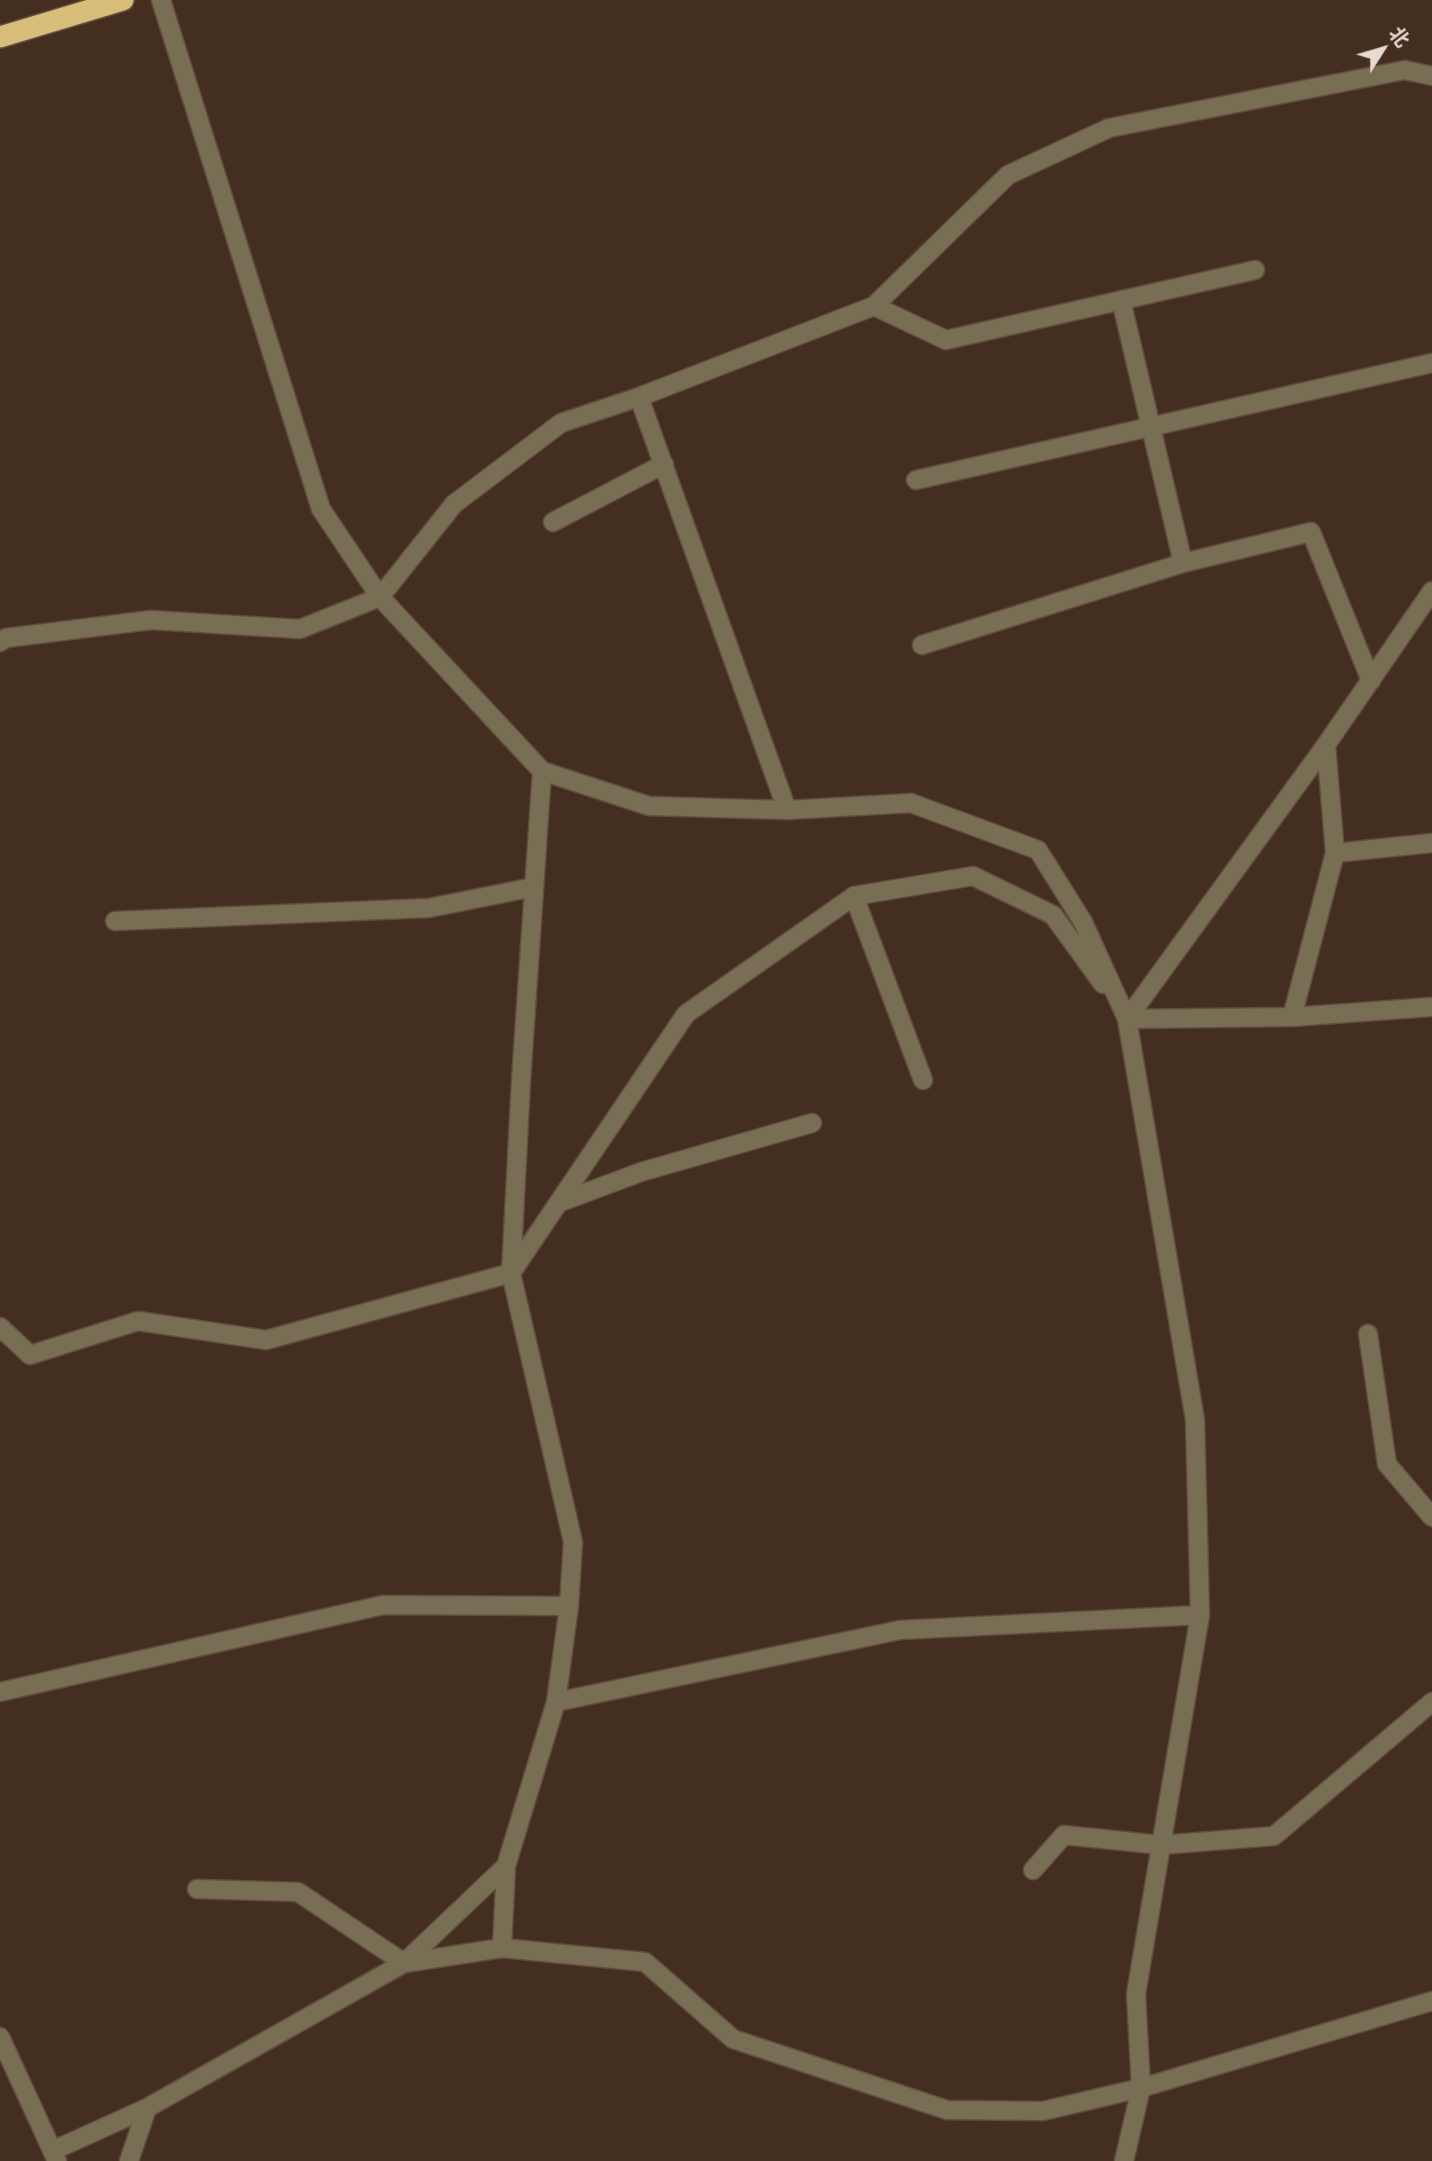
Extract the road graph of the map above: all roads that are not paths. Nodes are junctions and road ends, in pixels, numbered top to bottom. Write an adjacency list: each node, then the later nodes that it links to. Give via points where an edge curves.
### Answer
1 (123, 0): 3 (highway)
2 (161, 0): 16 (street, via 321,509)
3 (0, 37)
4 (1432, 76): 7 (street, via 1405,70 1109,128 1008,175)
5 (1255, 270): 6 (street)
6 (1121, 300): 7 (street, via 946,340); 10 (street)
7 (874, 306): 9 (street)
8 (1432, 363): 10 (street)
9 (639, 397): 11 (street); 16 (street, via 561,423 454,504)
10 (1150, 426): 12 (street); 14 (street)
11 (664, 464): 13 (street); 22 (street)
12 (916, 480)
13 (552, 522)
14 (1184, 563): 18 (street); 19 (street, via 1311,532)
15 (1432, 591): 19 (street)
16 (380, 597): 17 (street, via 300,629 151,620); 21 (street)
17 (0, 642)
18 (922, 645)
19 (1371, 681): 20 (street)
20 (1326, 745): 24 (street); 30 (street)
21 (542, 771): 22 (street, via 649,806); 25 (street)
22 (787, 810): 30 (street, via 911,803 1038,850 1083,922)
23 (1432, 843): 24 (street)
24 (1335, 853): 29 (street)
25 (534, 887): 27 (street, via 429,908); 34 (street)
26 (854, 896): 30 (street, via 973,876 1053,915); 31 (street); 33 (street, via 686,1014)
27 (115, 921)
28 (1432, 1007): 29 (street)
29 (1292, 1017): 30 (street)
30 (1127, 1018): 39 (street, via 1195,1420)
31 (923, 1080)
32 (812, 1123): 33 (street, via 641,1172)
33 (558, 1203): 34 (street)
34 (510, 1273): 35 (street, via 266,1340 138,1321 30,1356); 38 (street, via 573,1542)
35 (0, 1327)
36 (1368, 1334): 37 (street, via 1387,1464)
37 (1432, 1517)
38 (569, 1606): 40 (street, via 383,1605); 41 (street)
39 (1200, 1615): 41 (street, via 900,1630); 43 (street)
40 (0, 1692)
41 (556, 1702): 44 (street)
42 (1432, 1702): 43 (street, via 1274,1836)
43 (1161, 1845): 45 (street, via 1063,1835); 51 (street, via 1136,1994)
44 (506, 1866): 47 (street); 48 (street)
45 (1033, 1870)
46 (197, 1889): 48 (street, via 298,1892)
47 (502, 1948): 48 (street); 51 (street, via 645,1962 733,2039 947,2110 1043,2111)
48 (404, 1963): 52 (street)
49 (1432, 2001): 51 (street)
50 (0, 2037): 53 (street)
51 (1141, 2088): 55 (street)
52 (147, 2108): 53 (street); 54 (street)
53 (55, 2156)
54 (129, 2161)
55 (1124, 2161)

